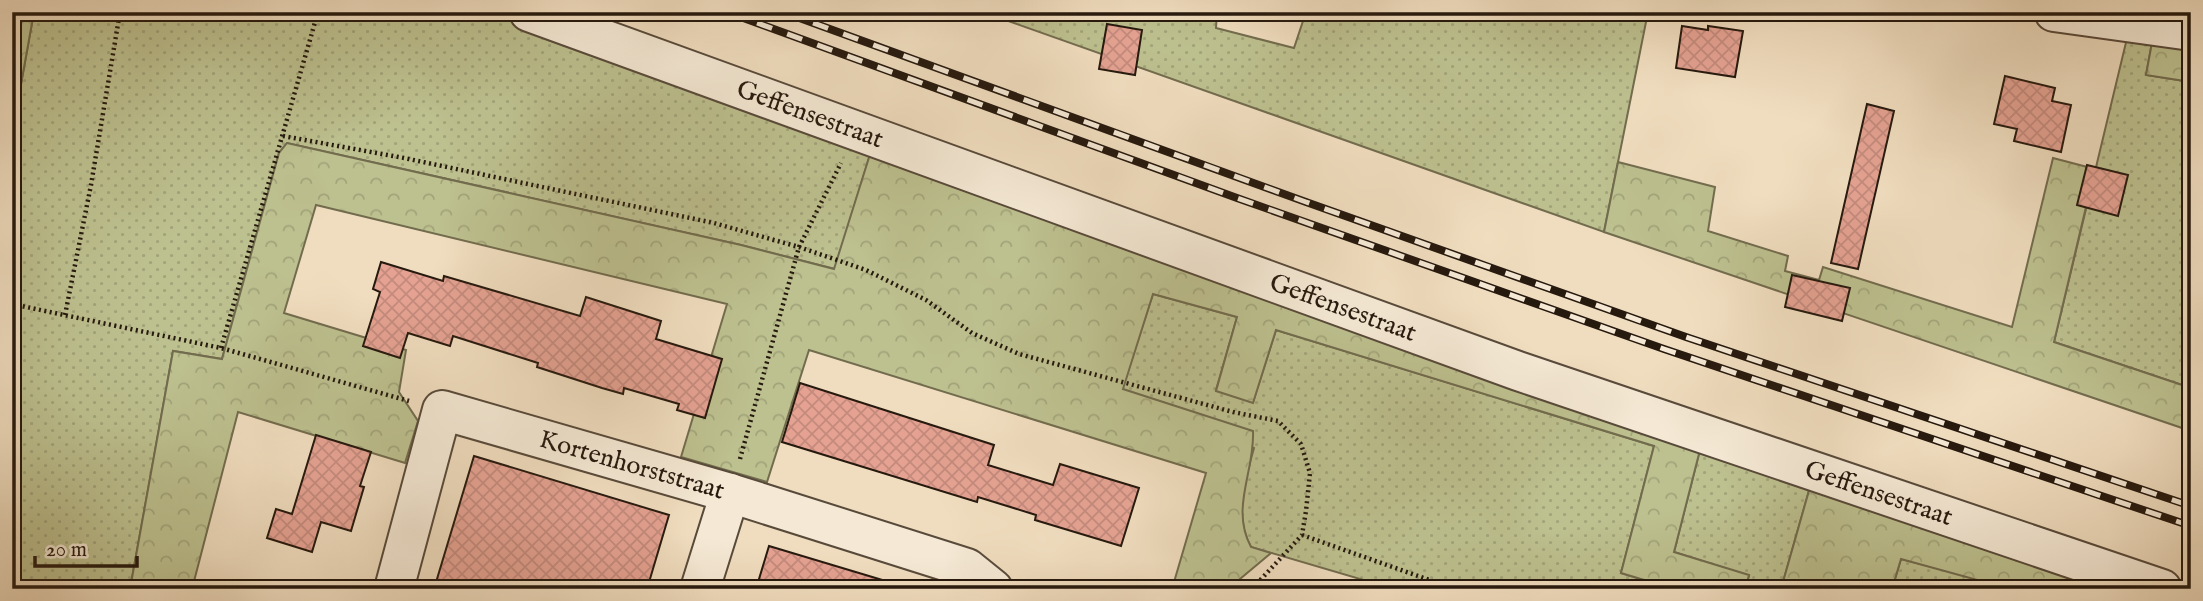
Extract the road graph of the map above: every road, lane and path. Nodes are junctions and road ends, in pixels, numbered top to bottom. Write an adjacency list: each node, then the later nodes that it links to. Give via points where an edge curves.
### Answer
1 (120, 12): 10 (path)
2 (318, 12): 7 (path)
3 (529, 12): 6 (street, Geffensestraat)
4 (2054, 12): 5 (street)
5 (2191, 31)
6 (856, 131): 8 (path); 20 (street, Geffensestraat, via 1518,371)
7 (283, 136): 8 (path, via 714,223); 11 (path)
8 (799, 247): 13 (path); 14 (path, via 866,270 926,300 972,333 1019,354 1278,421 1301,444 1310,473)
9 (12, 304): 10 (path)
10 (65, 315): 11 (path)
11 (221, 348): 12 (path)
12 (442, 410): 13 (street, Kortenhorststraat); 15 (street)
13 (730, 493): 16 (street); 17 (street, Kortenhorststraat, via 967,568)
14 (1302, 535): 18 (path); 19 (path)
15 (394, 589)
16 (699, 589)
17 (993, 589)
18 (1252, 589)
19 (1455, 589)
20 (2162, 589)

